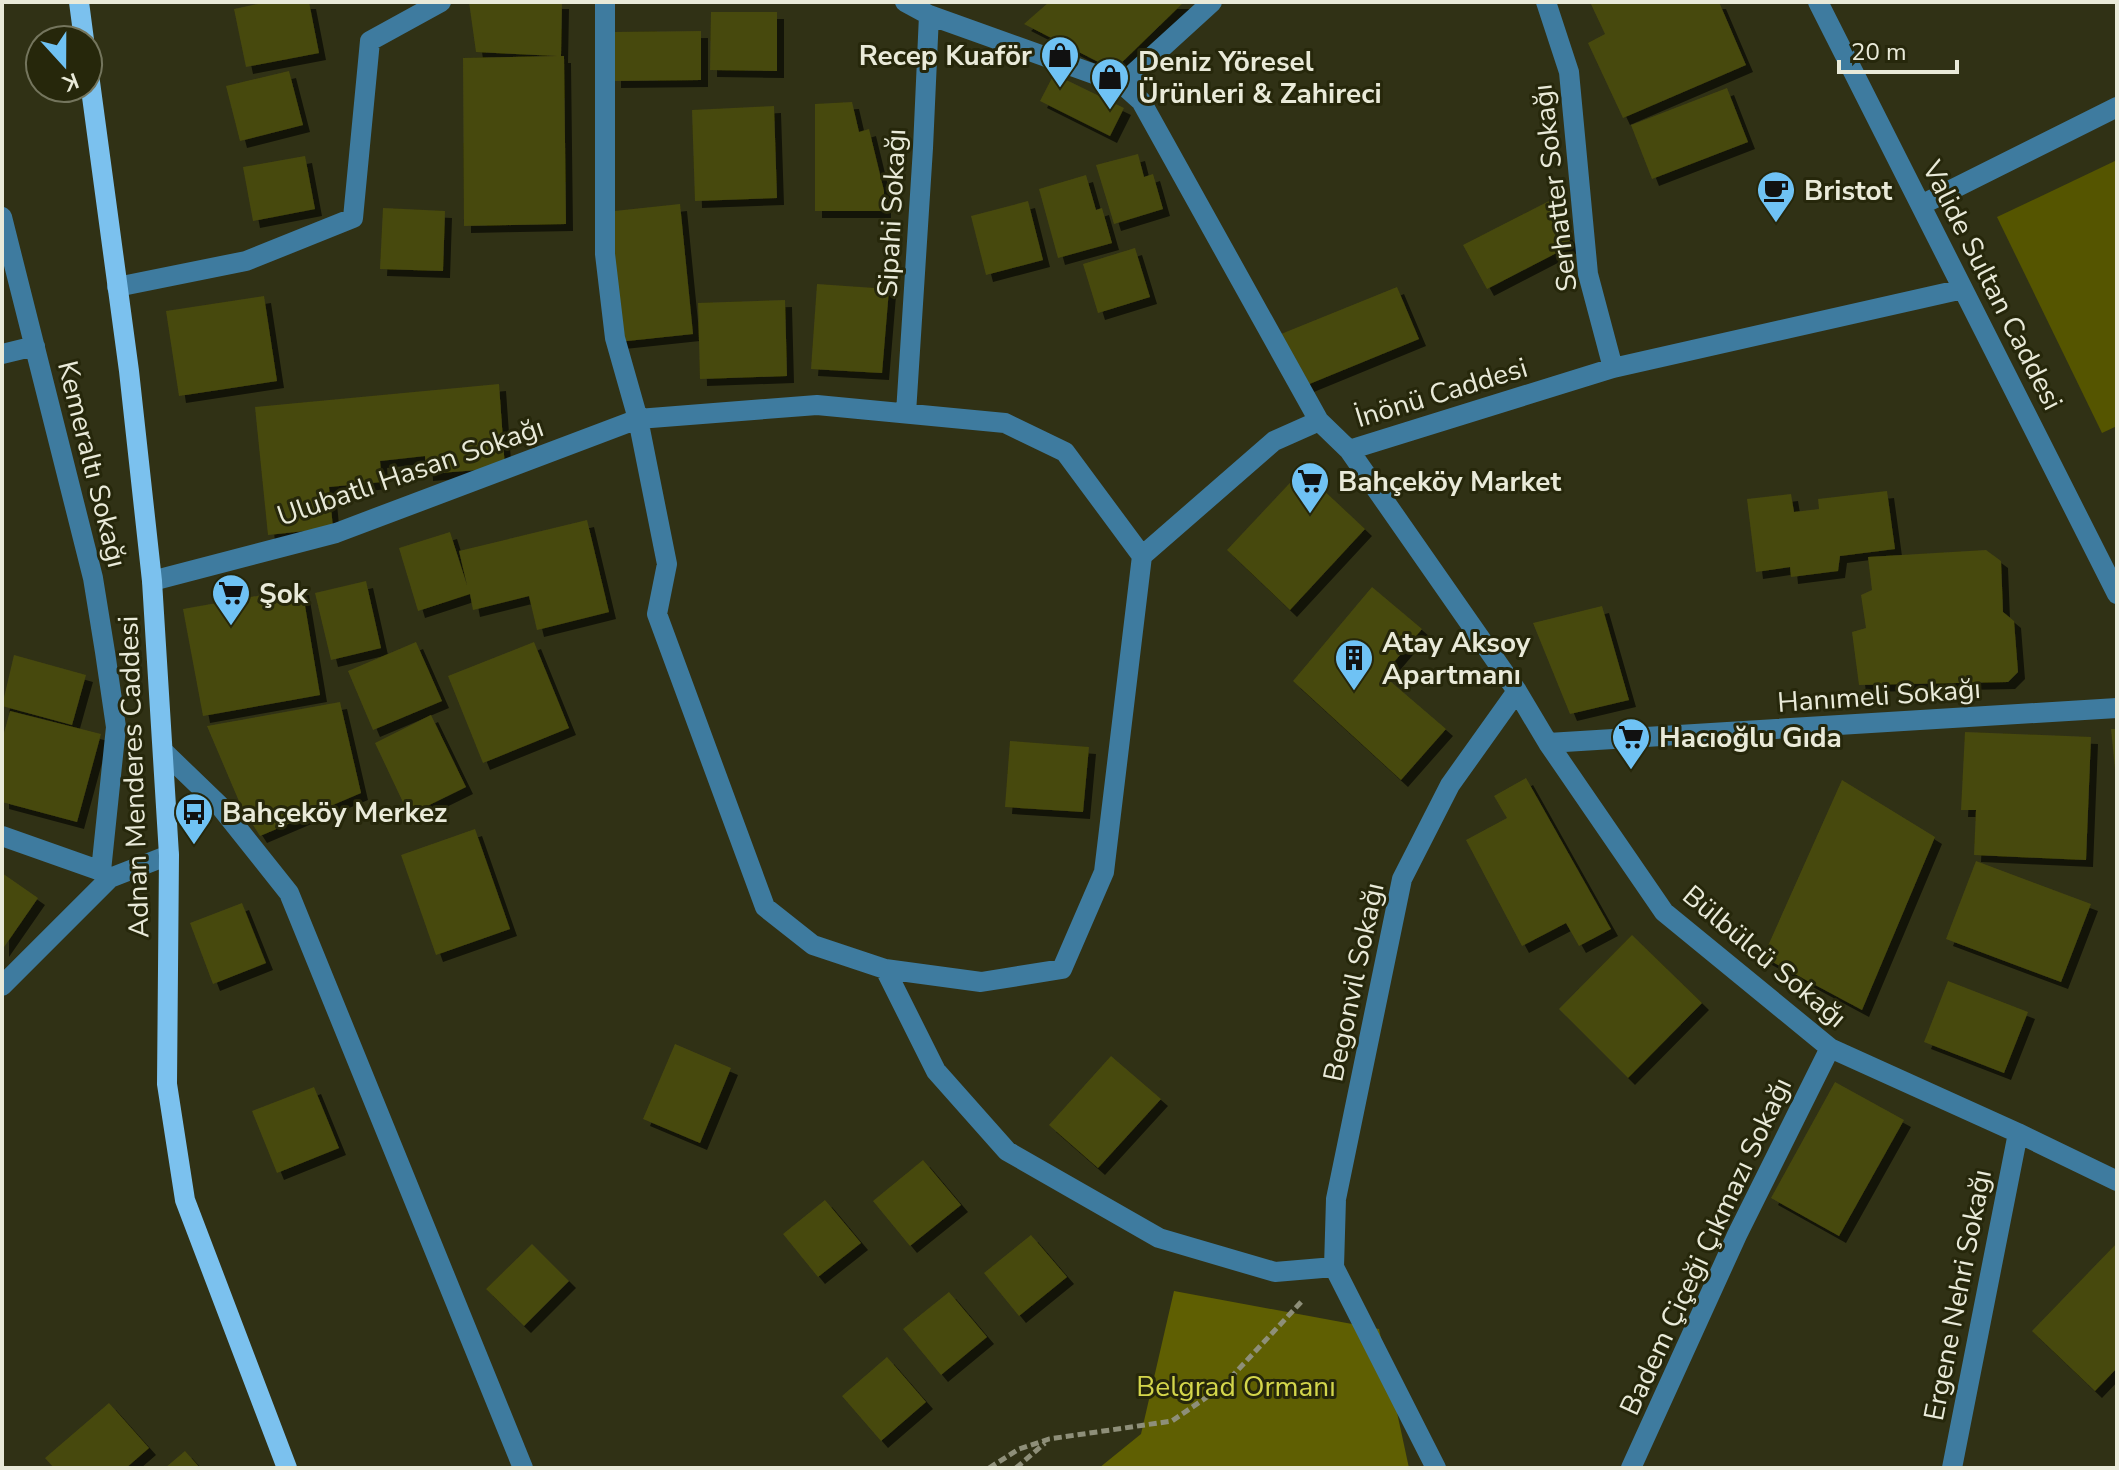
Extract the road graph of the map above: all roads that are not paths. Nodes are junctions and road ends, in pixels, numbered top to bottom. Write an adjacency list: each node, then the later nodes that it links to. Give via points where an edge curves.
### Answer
1 (79, 2): 9 (main road)
2 (441, 2): 15 (street, via 370,41 353,218 246,261)
3 (605, 2): 21 (street, via 605,254 615,338)
4 (905, 2): 8 (street, İnönü Caddesi)
5 (1212, 2): 10 (street)
6 (1546, 2): 19 (street, Serhatter Sokağı, via 1569,72 1588,274)
7 (1818, 2): 13 (street, Valide Sultan Caddesi)
8 (929, 15): 10 (street, İnönü Caddesi); 20 (street, Sipahi Sokağı)
9 (82, 24)
10 (1122, 84): 22 (street, İnönü Caddesi, via 1141,101)
11 (93, 104): 15 (main road, Adnan Menderes Caddesi)
12 (2117, 107): 13 (street)
13 (1921, 205): 16 (street, Valide Sultan Caddesi)
14 (2, 217): 17 (street, Kemeraltı Sokağı)
15 (117, 287): 25 (main road, Adnan Menderes Caddesi)
16 (1963, 289): 19 (street, İnönü Caddesi); 26 (street, Valide Sultan Caddesi)
17 (35, 346): 18 (street); 33 (street, Kemeraltı Sokağı, via 93,578 116,727)
18 (2, 354)
19 (1613, 368): 23 (street, İnönü Caddesi)
20 (906, 413): 21 (street, Ulubatlı Hasan Sokağı, via 817,405); 24 (street, Ulubatlı Hasan Sokağı, via 1005,423 1065,452)
21 (638, 419): 25 (street, Ulubatlı Hasan Sokağı, via 336,533); 34 (street, via 667,564 657,614 765,907 813,945)
22 (1319, 421): 23 (street, İnönü Caddesi); 24 (street, via 1274,441)
23 (1349, 450): 27 (street, Bülbülcü Sokağı)
24 (1142, 556): 34 (street, via 1104,872 1062,969 981,982)
25 (152, 581): 30 (main road, Adnan Menderes Caddesi)
26 (2117, 594)
27 (1517, 691): 29 (street, Bülbülcü Sokağı); 39 (street, Begonvil Sokağı, via 1450,785 1402,879 1336,1199)
28 (2117, 708): 29 (street, Hanımeli Sokağı)
29 (1548, 743): 36 (street, Bülbülcü Sokağı, via 1664,912)
30 (163, 751): 32 (main road, Adnan Menderes Caddesi); 41 (street, via 219,805 289,893)
31 (2, 836): 33 (street)
32 (169, 855): 33 (street); 40 (main road, Adnan Menderes Caddesi, via 167,1084 185,1200)
33 (106, 874): 35 (street)
34 (885, 969): 39 (street, via 936,1071 1007,1151 1159,1238 1275,1272)
35 (2, 986)
36 (1830, 1048): 37 (street, Bülbülcü Sokağı); 43 (street, Badem Çiçeği Çıkmazı Sokağı)
37 (2018, 1133): 38 (street, Bülbülcü Sokağı); 44 (street, Ergene Nehri Sokağı)
38 (2117, 1181)
39 (1334, 1267): 42 (street)
40 (287, 1468)
41 (523, 1468)
42 (1436, 1468)
43 (1631, 1468)
44 (1952, 1468)

